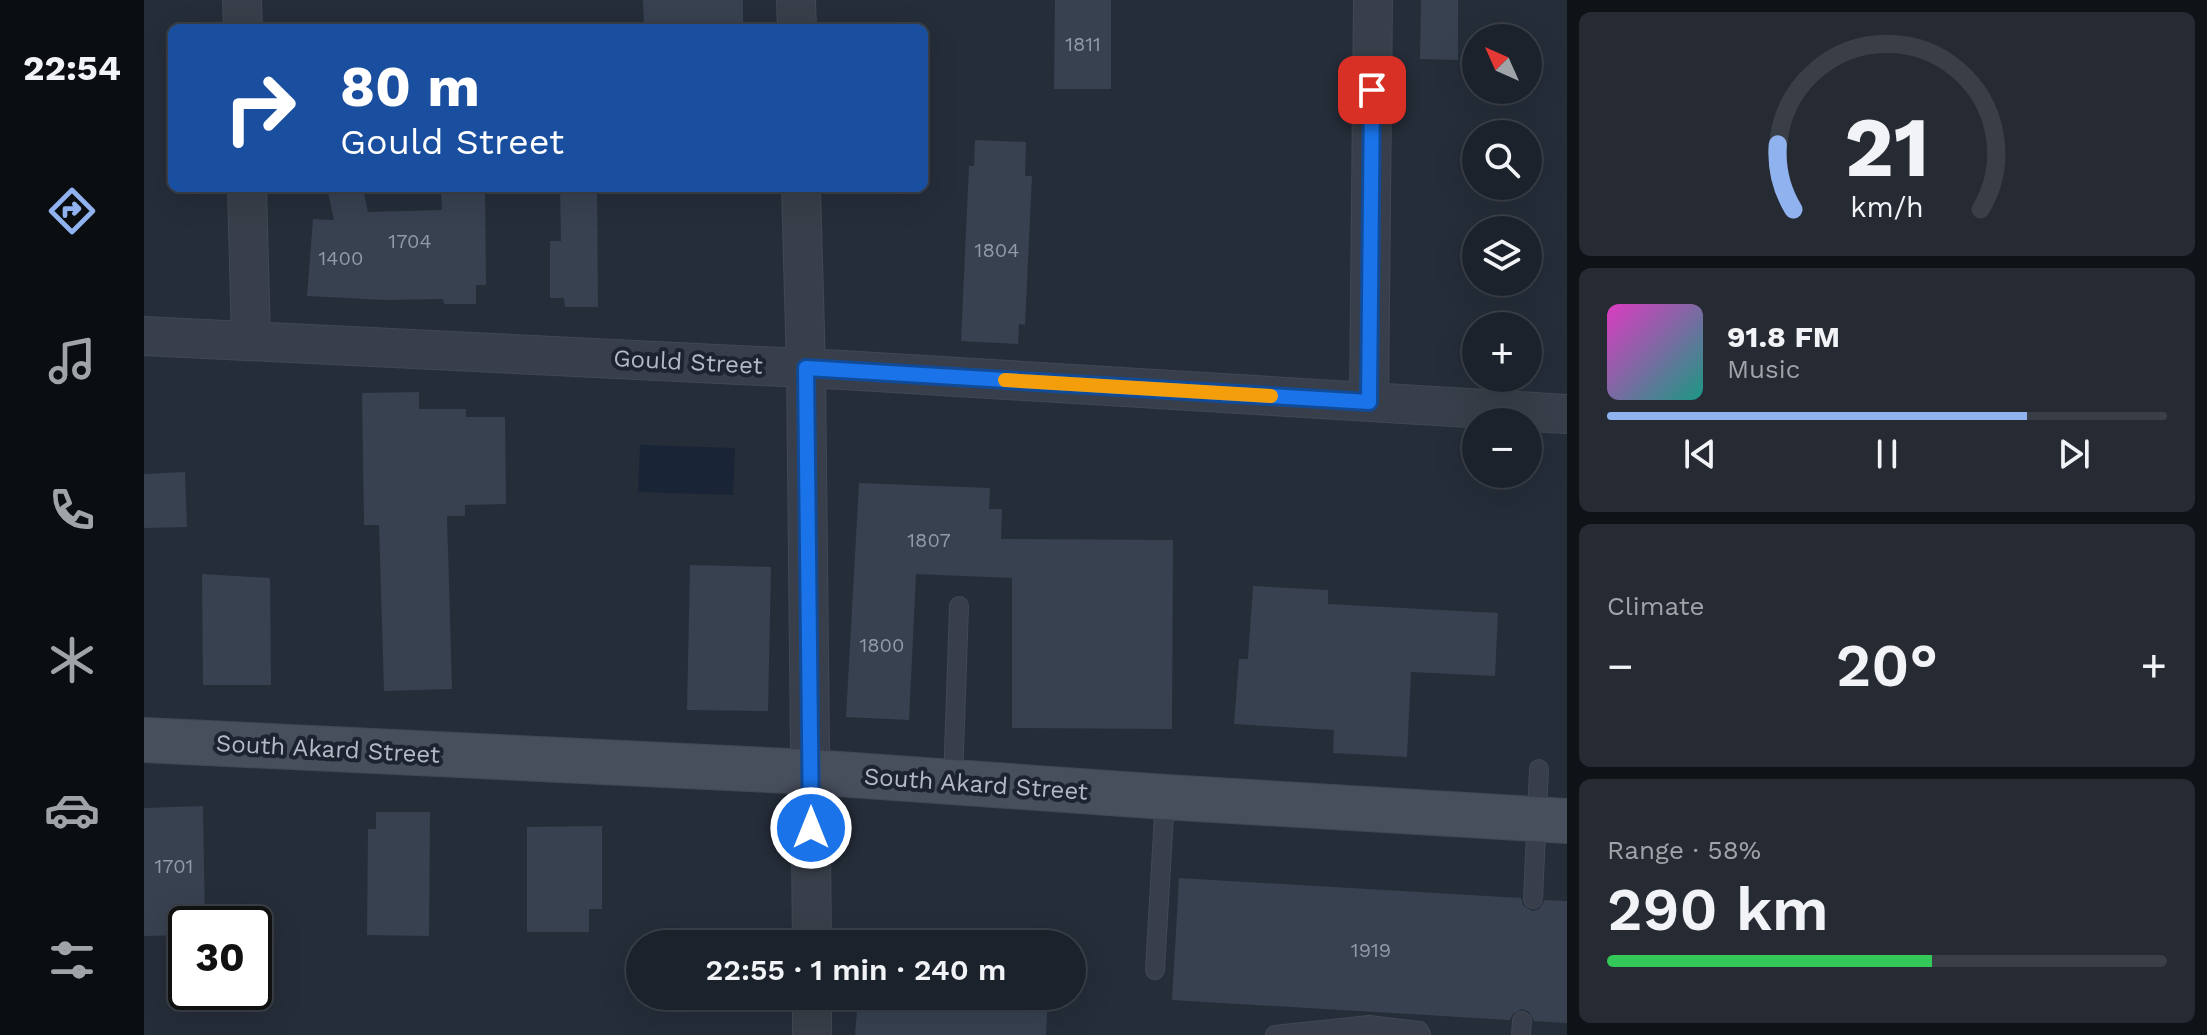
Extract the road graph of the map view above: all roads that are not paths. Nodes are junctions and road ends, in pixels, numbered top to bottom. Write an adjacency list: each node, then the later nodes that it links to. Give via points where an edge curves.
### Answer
1 (242, 0): 4 (street)
2 (796, 0): 5 (street)
3 (1373, 0): 11 (street)
4 (243, 24)
5 (797, 24)
6 (247, 192): 9 (street)
7 (801, 192): 10 (street)
8 (144, 336): 9 (street, Gould Street)
9 (251, 340): 10 (street, Gould Street)
10 (806, 368): 11 (street, Gould Street); 16 (street)
11 (1369, 402): 12 (street, Gould Street)
12 (1567, 414)
13 (959, 606): 17 (lane)
14 (144, 740): 16 (main road, South Akard Street)
15 (1539, 769): 19 (lane)
16 (810, 772): 17 (main road, South Akard Street); 21 (street)
17 (953, 782): 18 (main road, South Akard Street)
18 (1165, 797): 19 (main road, South Akard Street); 22 (lane)
19 (1552, 820): 20 (lane, via 1533,866)
20 (1533, 899)
21 (812, 930)
22 (1155, 970)
23 (812, 1010): 24 (street)
24 (812, 1035)
25 (1275, 1035): 26 (lane, via 1369,1025)
26 (1421, 1035)

